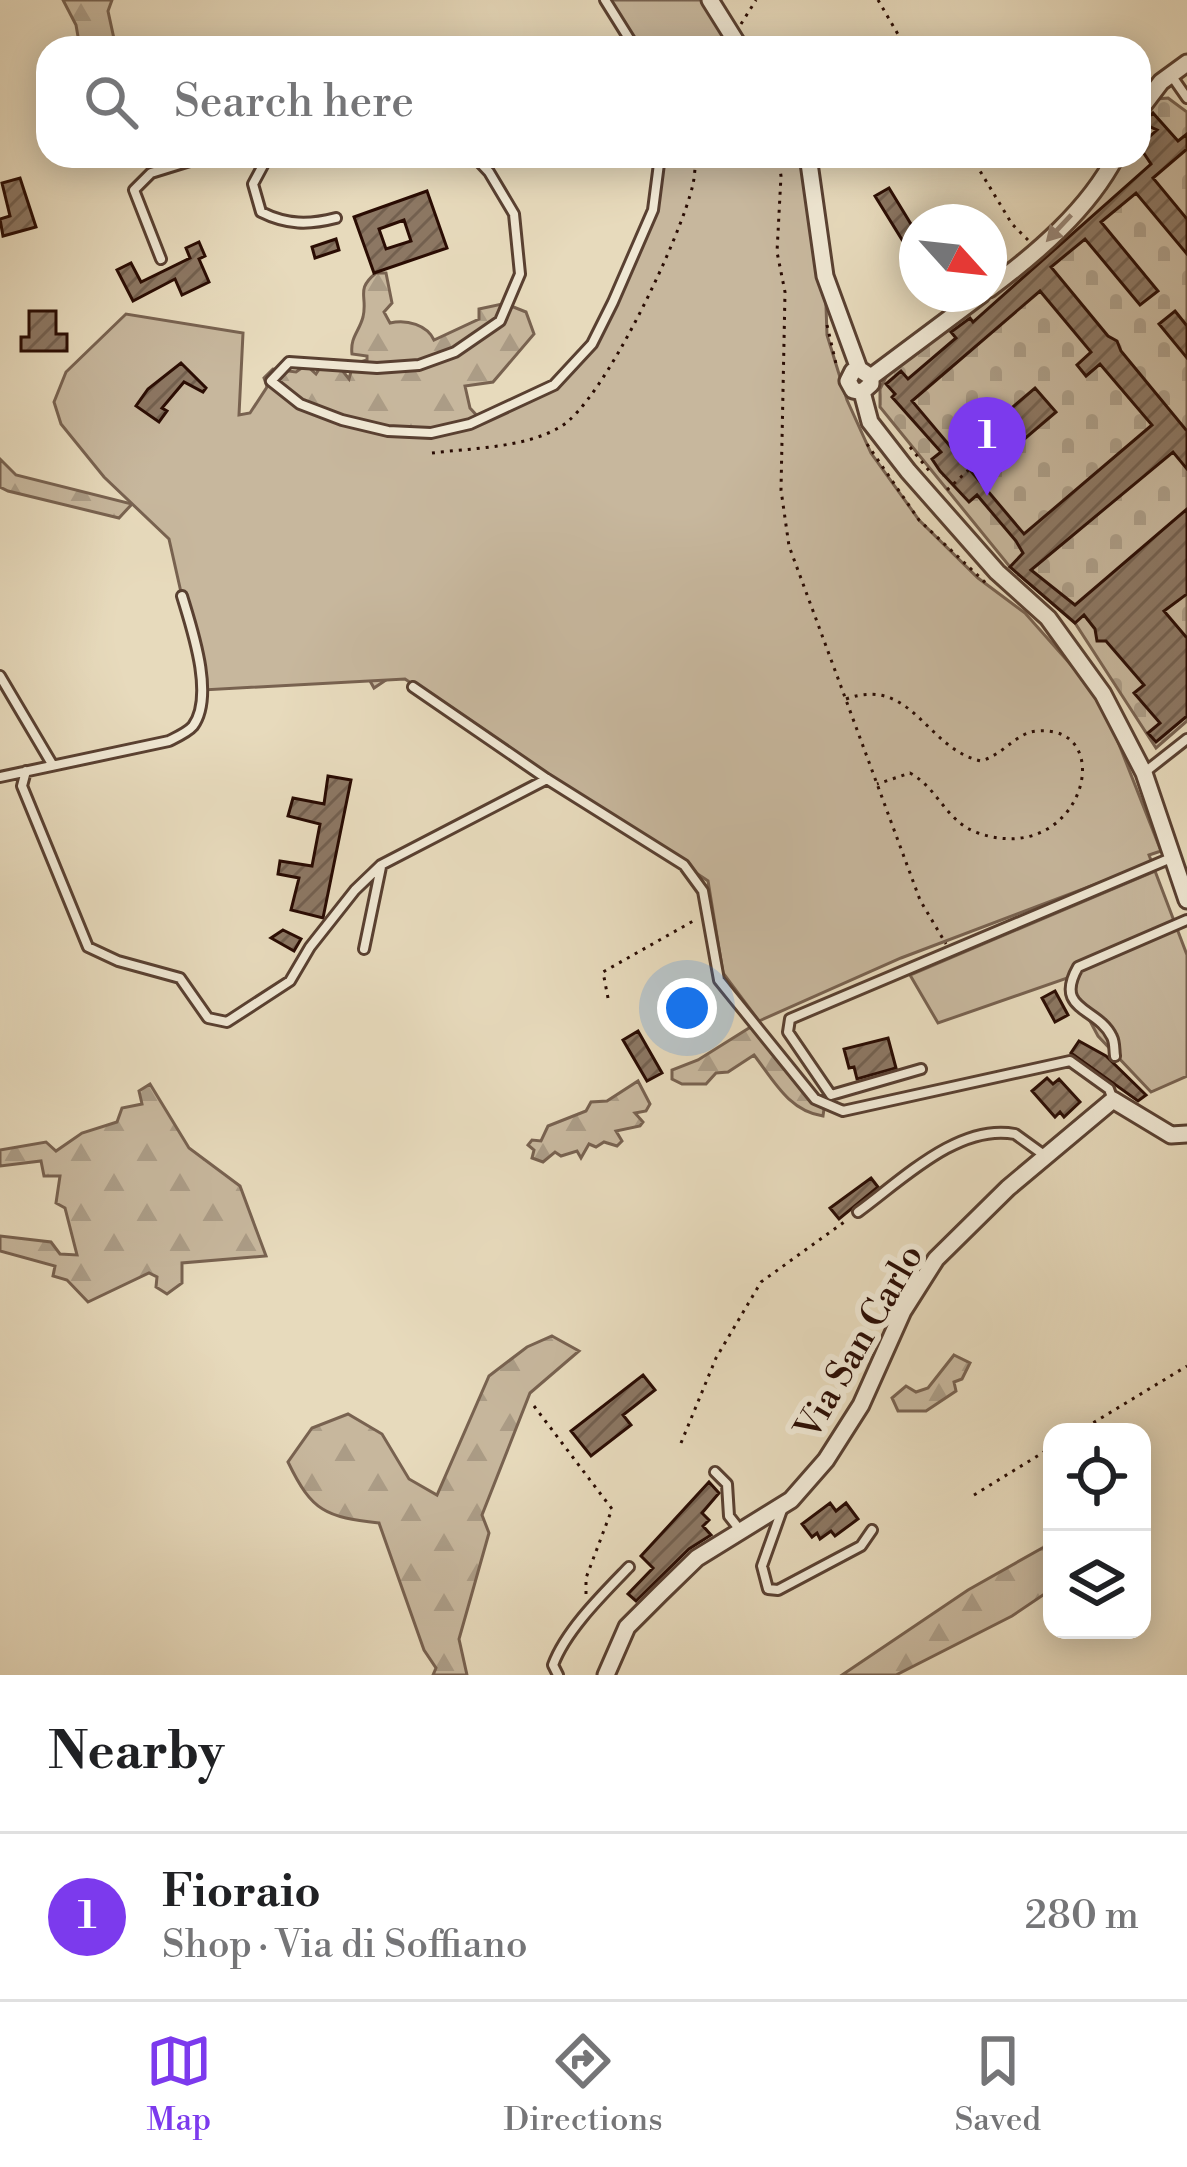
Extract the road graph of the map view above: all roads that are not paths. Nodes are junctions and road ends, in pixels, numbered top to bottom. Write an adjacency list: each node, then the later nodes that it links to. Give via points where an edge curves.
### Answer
1 (605, 0): 3 (lane)
2 (710, 0): 4 (street)
3 (627, 36)
4 (732, 36)
5 (1187, 63): 6 (street)
6 (1170, 73): 7 (street); 8 (lane)
7 (1151, 96)
8 (1187, 98)
9 (167, 168): 16 (lane, via 134,190)
10 (262, 168): 15 (lane, via 254,184 261,212 281,222)
11 (485, 168): 12 (lane, via 514,214 520,274 500,321 419,365 289,362 271,382 283,394 342,420 431,433 554,386 592,344 613,302 653,210)
12 (658, 168)
13 (810, 168): 19 (street, via 825,276)
14 (1108, 168): 17 (street, one-way to 17)
15 (336, 218)
16 (161, 259)
17 (1007, 275)
18 (957, 312): 19 (street)
19 (864, 379): 26 (street, via 870,422 1073,648)
20 (182, 596): 24 (lane, via 202,703 192,728 169,741)
21 (0, 676): 24 (lane)
22 (413, 687): 28 (lane)
23 (1187, 739): 26 (lane)
24 (52, 764): 25 (lane)
25 (26, 771): 27 (lane); 30 (lane, via 22,786 88,947 180,978 208,1018 227,1022 290,981)
26 (1144, 773): 29 (street)
27 (0, 777)
28 (547, 779): 30 (lane); 36 (lane, via 685,865 703,892 719,980 815,1099 843,1111 1070,1061)
29 (1171, 858): 31 (street); 35 (lane, via 790,1018 788,1031 831,1095)
30 (381, 866): 33 (lane)
31 (1187, 900)
32 (1187, 920): 34 (lane, via 1078,967 1071,995 1112,1037)
33 (364, 949)
34 (1115, 1056)
35 (921, 1069)
36 (1113, 1100): 37 (street, via 1171,1135); 38 (street, Via San Carlo)
37 (1187, 1134)
38 (1045, 1156): 39 (lane, via 1015,1134 978,1136); 41 (street, Via San Carlo, via 922,1275 861,1405)
39 (858, 1212)
40 (715, 1472): 43 (lane, via 727,1484 729,1516)
41 (786, 1503): 42 (lane, via 762,1566 768,1589 861,1546); 43 (street, Via San Carlo)
42 (872, 1530)
43 (741, 1531): 46 (street, Via San Carlo, via 697,1558 627,1628)
44 (629, 1567): 45 (lane, via 558,1651)
45 (558, 1675)
46 (606, 1675)

